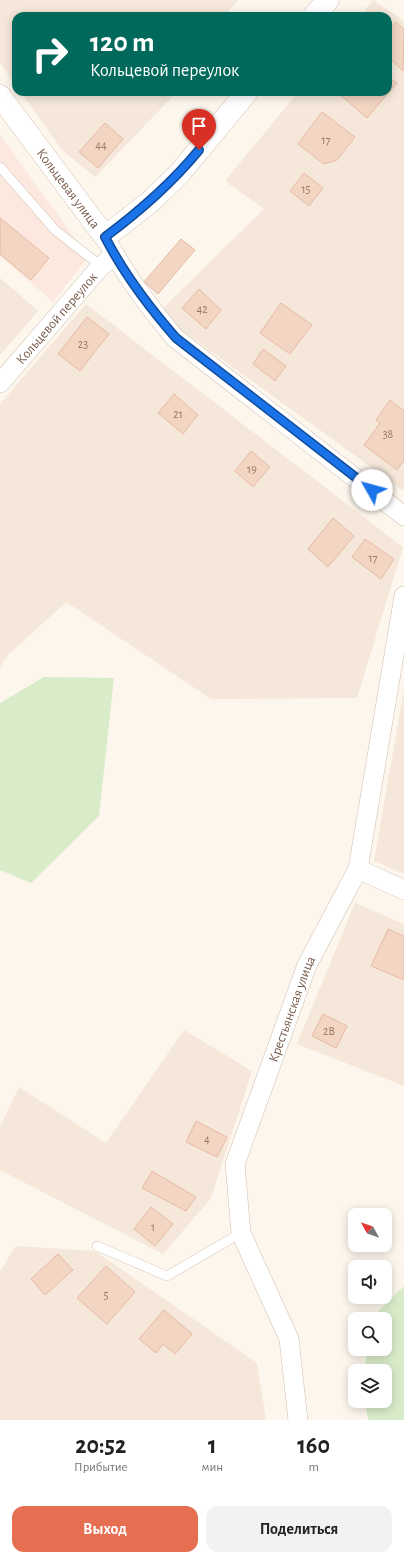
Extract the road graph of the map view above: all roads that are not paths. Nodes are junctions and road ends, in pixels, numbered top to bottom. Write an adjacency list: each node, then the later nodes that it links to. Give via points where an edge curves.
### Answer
1 (328, 0): 2 (main road)
2 (318, 12)
3 (0, 96): 6 (main road, Кольцевая улица)
4 (244, 96): 6 (main road, Кольцевой переулок, via 179,174 150,202)
5 (0, 167): 6 (lane, via 55,230)
6 (107, 253): 7 (street, Кольцевой переулок); 8 (street, Кольцевая улица, via 176,338)
7 (0, 383)
8 (404, 516)
9 (404, 596): 10 (street, Крестьянская улица)
10 (358, 869): 11 (street); 12 (street, Крестьянская улица, via 307,965 235,1164)
11 (404, 890)
12 (241, 1233): 13 (lane, via 167,1276); 14 (street, Крестьянская улица, via 289,1339)
13 (97, 1246)
14 (298, 1420)

